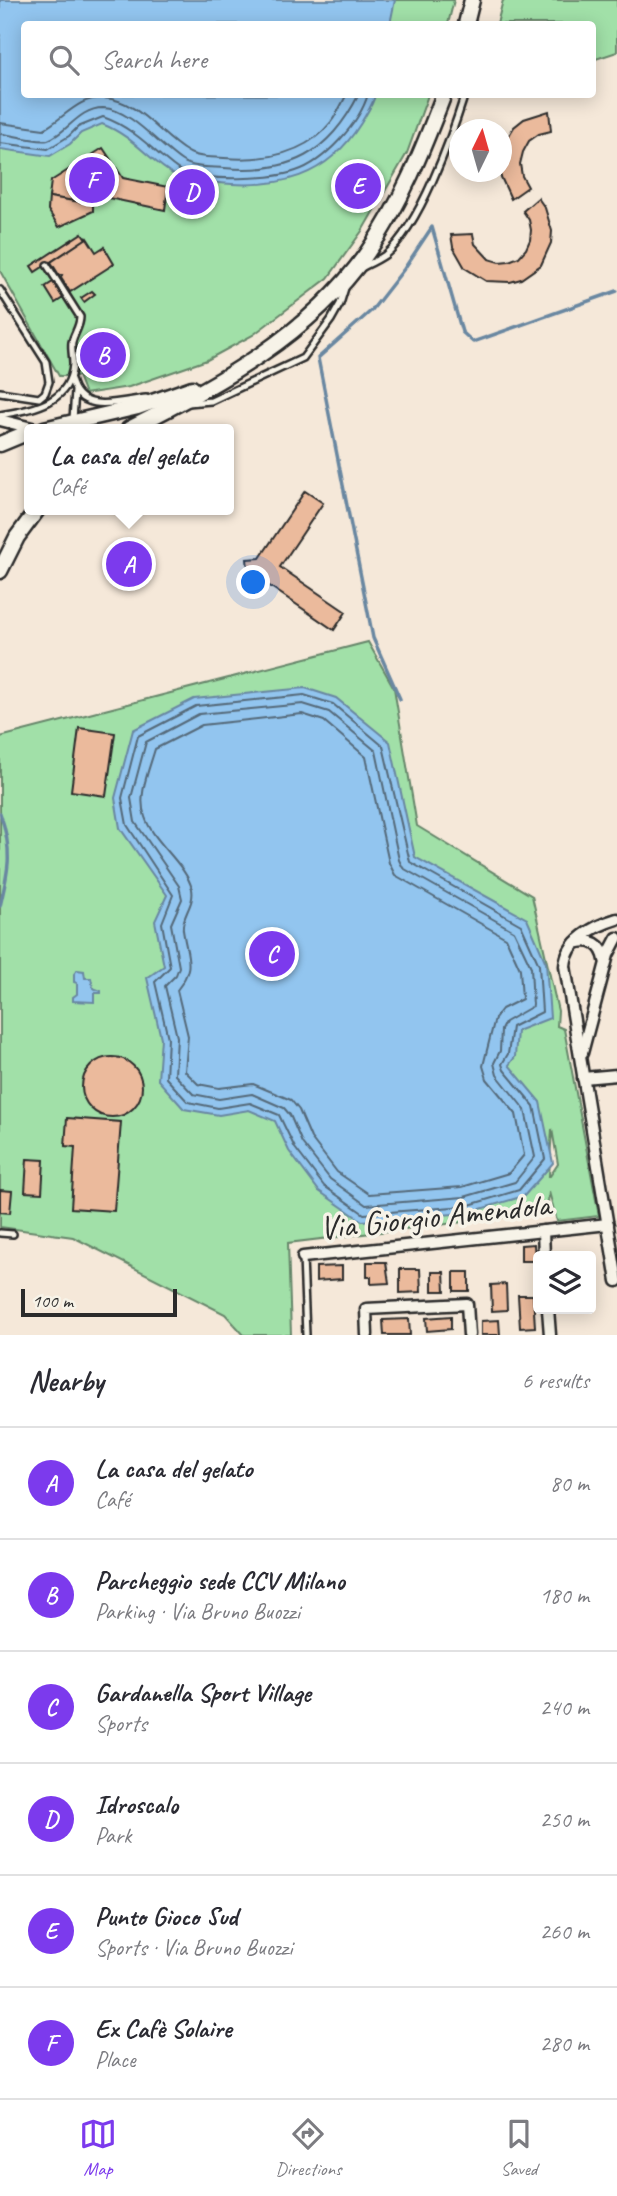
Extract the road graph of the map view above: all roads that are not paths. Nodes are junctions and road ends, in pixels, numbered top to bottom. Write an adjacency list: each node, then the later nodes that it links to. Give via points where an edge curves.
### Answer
1 (472, 0): 2 (main road)
2 (467, 21)
3 (442, 98): 6 (main road, via 392,214)
4 (463, 98): 6 (lane, via 417,212 384,256)
5 (47, 265): 8 (lane, via 80,317 72,342)
6 (350, 274): 11 (main road, via 316,311 272,347); 11 (lane, via 340,304 303,358 211,401)
7 (0, 290): 10 (lane, via 46,362 49,376 48,388 39,398)
8 (71, 376): 9 (lane); 12 (lane, via 65,390 52,401)
9 (75, 391): 11 (lane, via 86,400 105,405); 13 (lane)
10 (0, 392)
11 (179, 399): 14 (main road); 15 (main road)
12 (0, 417): 16 (street)
13 (72, 424)
14 (79, 424)
15 (137, 424)
16 (24, 425)
17 (24, 434): 18 (main road)
18 (0, 444)
19 (33, 515): 20 (main road)
20 (1, 566)
21 (617, 919): 23 (street)
22 (617, 938): 24 (street)
23 (575, 943): 24 (street, via 598,945); 25 (street, via 565,966)
24 (605, 964): 25 (street)
25 (581, 1064): 27 (street)
26 (617, 1075): 27 (street)
27 (583, 1079): 28 (street)
28 (608, 1224): 29 (street, Via Giorgio Amendola); 34 (street)
29 (543, 1231): 32 (street); 33 (street, Via Giorgio Amendola)
30 (0, 1233): 31 (lane)
31 (13, 1234)
32 (544, 1251)
33 (303, 1257): 37 (lane, Via Giorgio Amendola)
34 (615, 1257): 35 (street)
35 (617, 1281)
36 (548, 1314): 40 (street)
37 (306, 1335)
38 (367, 1335): 39 (street, via 366,1309 467,1304)
39 (469, 1335)
40 (550, 1335)

